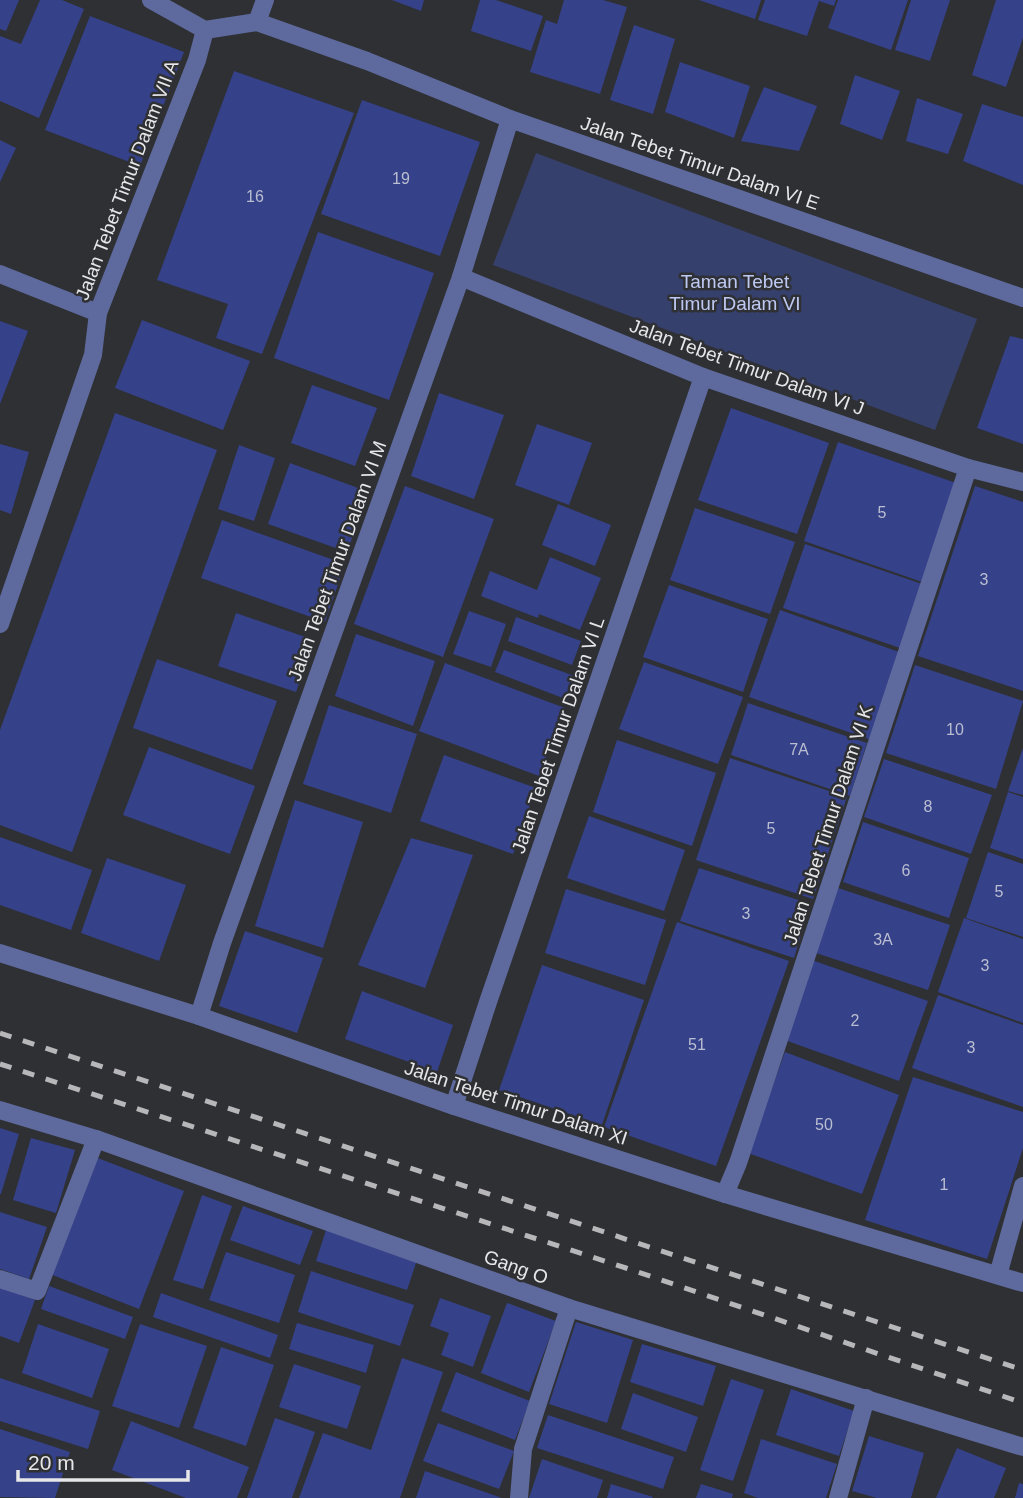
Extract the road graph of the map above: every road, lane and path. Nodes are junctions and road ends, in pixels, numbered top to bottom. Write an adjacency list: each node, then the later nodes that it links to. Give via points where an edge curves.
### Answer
1 (151, 0): 4 (street)
2 (265, 0): 3 (street)
3 (257, 22): 4 (street); 5 (street, Jalan Tebet Timur Dalam VI E)
4 (205, 30): 9 (street, Jalan Tebet Timur Dalam VII A)
5 (510, 119): 7 (street, Jalan Tebet Timur Dalam VI M); 8 (street, Jalan Tebet Timur Dalam VI E)
6 (0, 274): 9 (street)
7 (461, 277): 10 (street, Jalan Tebet Timur Dalam VI J); 15 (street, Jalan Tebet Timur Dalam VI M)
8 (1023, 298)
9 (97, 313): 13 (street, Jalan Tebet Timur Dalam VII A, via 93,355)
10 (703, 377): 11 (street, Jalan Tebet Timur Dalam VI J); 16 (street, Jalan Tebet Timur Dalam VI L)
11 (968, 468): 12 (street, Jalan Tebet Timur Dalam VI J); 20 (street, Jalan Tebet Timur Dalam VI K)
12 (1023, 482)
13 (0, 624)
14 (0, 953): 15 (street, Jalan Tebet Timur Dalam XI)
15 (199, 1016): 16 (street, Jalan Tebet Timur Dalam XI)
16 (454, 1106): 20 (street, Jalan Tebet Timur Dalam XI)
17 (0, 1110): 18 (street, Gang O)
18 (96, 1139): 22 (street, via 37,1292); 24 (street, Gang O)
19 (1023, 1186): 21 (street)
20 (725, 1194): 21 (street, Jalan Tebet Timur Dalam XI)
21 (998, 1275): 23 (street, Jalan Tebet Timur Dalam XI)
22 (0, 1279)
23 (1023, 1283)
24 (569, 1308): 25 (street, Gang O); 27 (street, via 523,1449)
25 (866, 1398): 26 (street, Gang O); 28 (street)
26 (1023, 1447)
27 (519, 1498)
28 (838, 1498)

